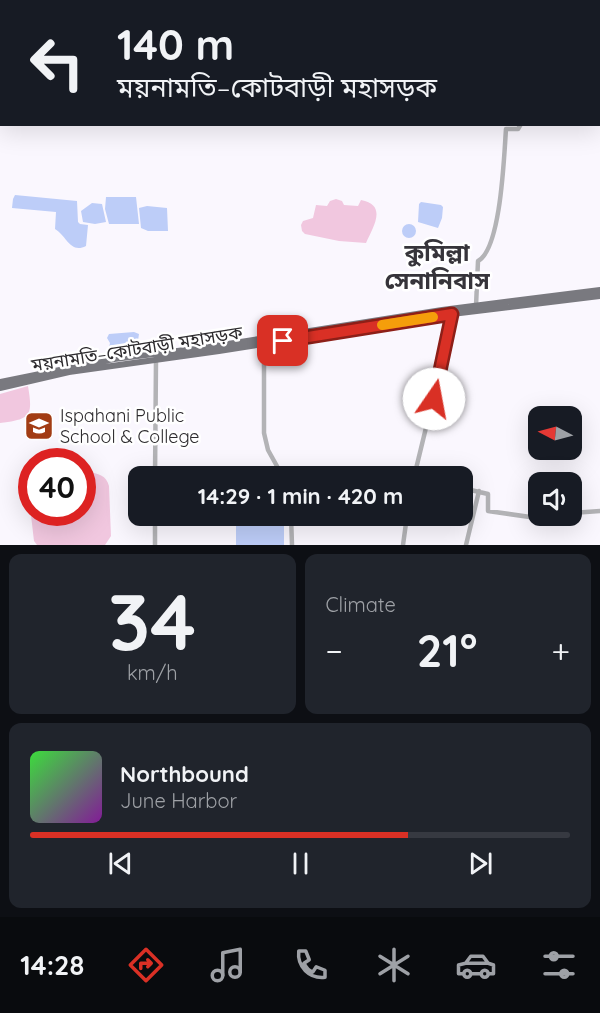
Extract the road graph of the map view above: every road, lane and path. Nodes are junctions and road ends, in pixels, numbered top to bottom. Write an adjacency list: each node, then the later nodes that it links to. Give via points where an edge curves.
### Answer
1 (520, 126): 4 (street, via 506,129 500,203 487,253 478,261)
2 (600, 290): 4 (main road, ময়নামতি–কোটবাড়ী মহাসড়ক)
3 (600, 296): 5 (main road, ময়নামতি–কোটবাড়ী মহাসড়ক)
4 (476, 306): 5 (main road, ময়নামতি–কোটবাড়ী মহাসড়ক)
5 (452, 311): 6 (main road, ময়নামতি–কোটবাড়ী মহাসড়ক); 13 (street)
6 (264, 341): 7 (main road, ময়নামতি–কোটবাড়ী মহাসড়ক); 8 (main road, ময়নামতি–কোটবাড়ী মহাসড়ক, via 114,359); 12 (street, via 264,433)
7 (156, 360): 8 (main road, ময়নামতি–কোটবাড়ী মহাসড়ক); 11 (street)
8 (69, 370): 9 (main road, ময়নামতি–কোটবাড়ী মহাসড়ক); 10 (main road, ময়নামতি–কোটবাড়ী মহাসড়ক)
9 (0, 382)
10 (0, 388)
11 (155, 466)
12 (277, 466)
13 (418, 466)
14 (473, 490): 15 (street)
15 (479, 491): 18 (street, via 488,494 488,511); 25 (street)
16 (600, 512): 17 (street)
17 (582, 513)
18 (528, 517)
19 (155, 526): 22 (street)
20 (291, 526): 23 (street)
21 (406, 526): 24 (street)
22 (155, 545)
23 (292, 545)
24 (404, 545)
25 (466, 545)

